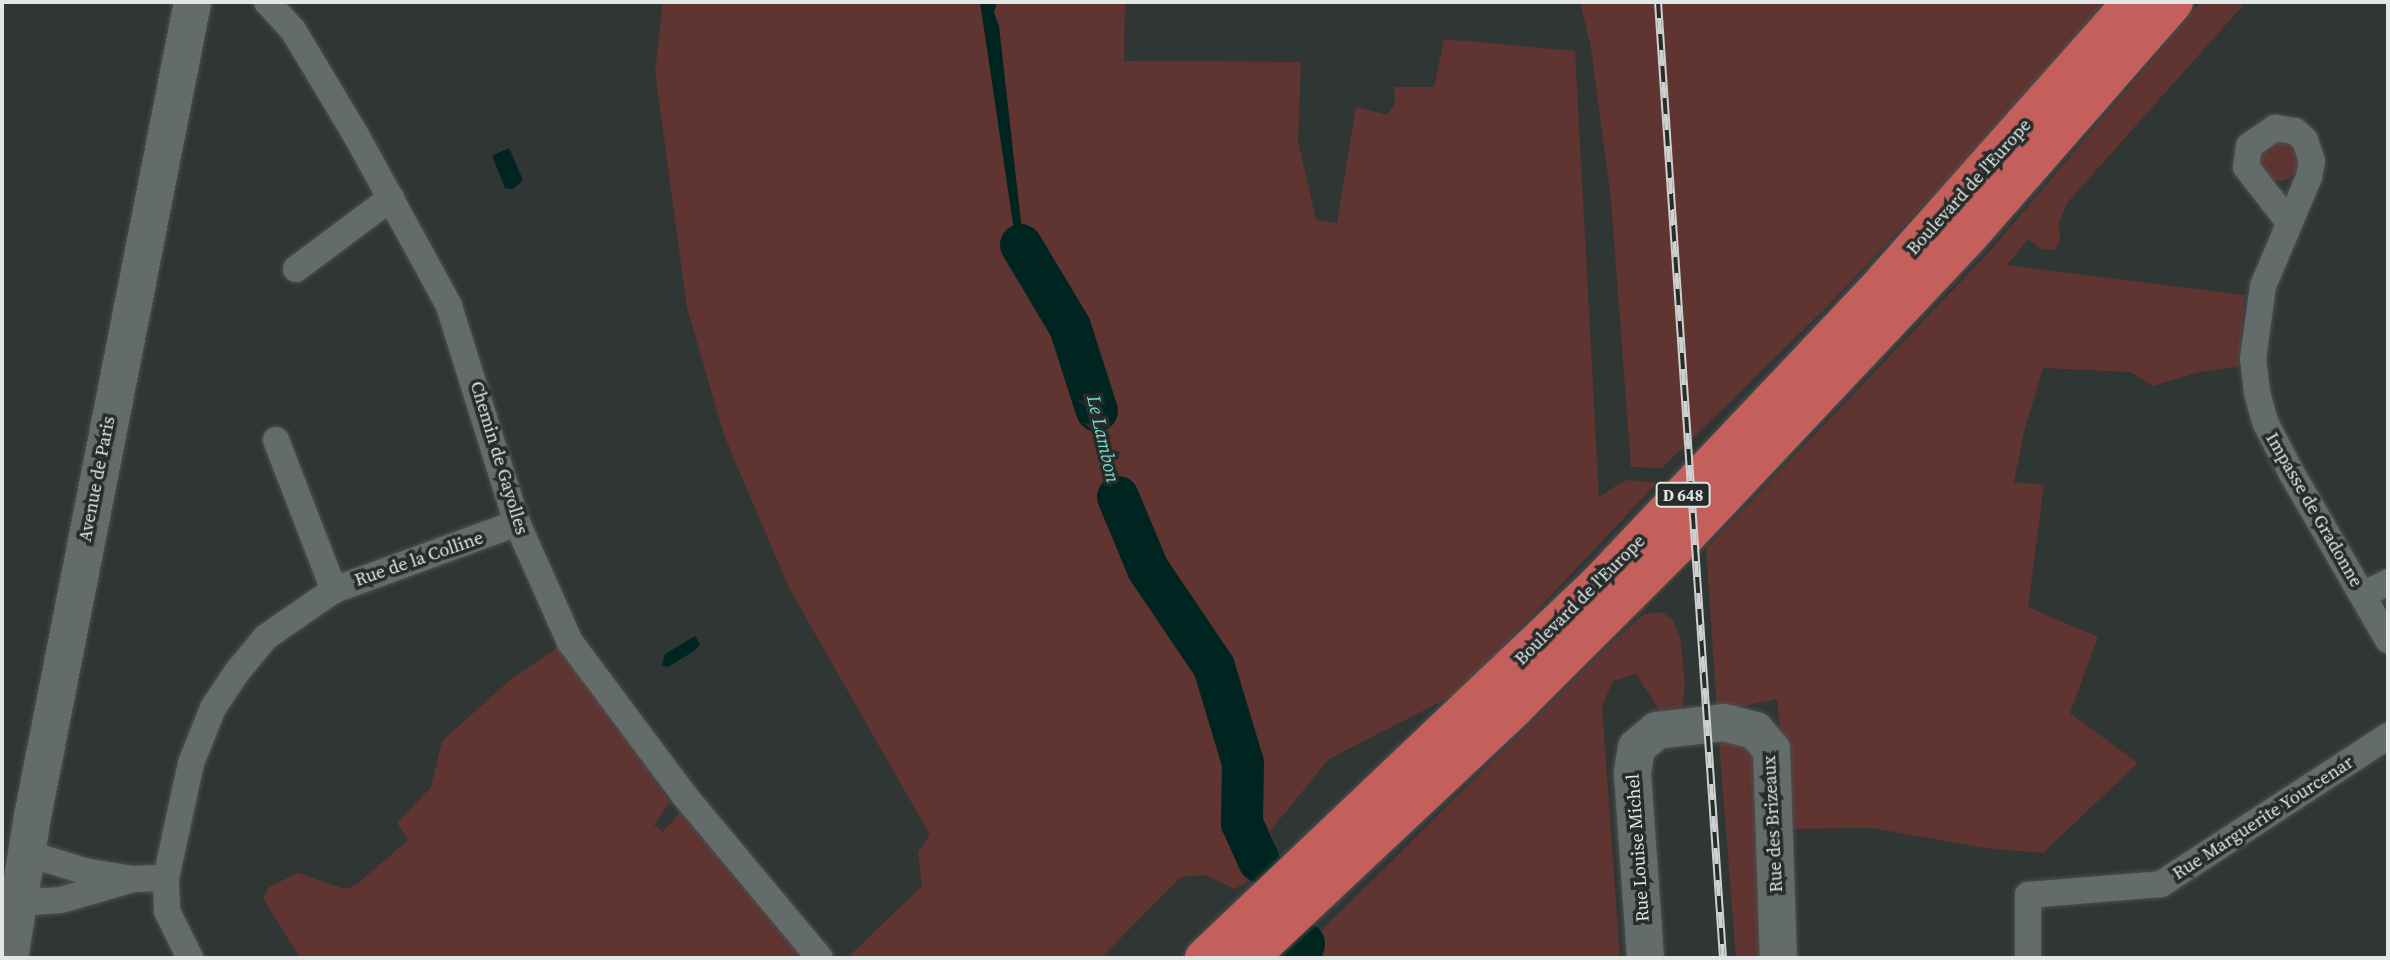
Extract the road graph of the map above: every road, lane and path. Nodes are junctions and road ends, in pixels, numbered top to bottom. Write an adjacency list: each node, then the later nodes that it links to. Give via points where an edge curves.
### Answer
1 (192, 2): 16 (main road, Avenue de Paris)
2 (267, 2): 5 (street, Chemin de Gayolles, via 293,30)
3 (2132, 2): 23 (highway, Boulevard de l'Europe / D 648, via 1886,279 1599,583)
4 (2174, 2): 24 (highway, Boulevard de l'Europe / D 648, via 1971,234 1678,545 1516,707)
5 (391, 198): 7 (street); 9 (street, Chemin de Gayolles, via 457,323)
6 (2288, 221): 12 (street, Impasse de Gradonne, via 2263,286 2255,325 2257,393 2284,460)
7 (296, 269)
8 (276, 440): 11 (street)
9 (517, 523): 11 (street, Rue de la Colline); 22 (street, Chemin de Gayolles, via 556,614 587,668)
10 (2388, 582): 12 (street, Impasse de Gradonne)
11 (334, 590): 17 (street, Rue de la Colline, via 266,637 213,708 191,763)
12 (2363, 595): 13 (street, Impasse de Gradonne)
13 (2388, 640)
14 (1723, 722): 25 (main road, Rue Louise Michel, via 1656,730 1636,747 1632,772); 26 (main road, Rue des Brizeaux, via 1755,730 1771,749)
15 (2388, 736): 27 (street, Rue Marguerite Yourcenar, via 2161,884 2028,895)
16 (26, 853): 18 (street); 19 (main road, Avenue de Paris)
17 (166, 878): 18 (street); 21 (street, Rue de la Colline, via 167,911)
18 (132, 880): 19 (street, via 61,900)
19 (17, 903): 20 (main road, Avenue de Paris)
20 (9, 958)
21 (190, 958)
22 (820, 958)
23 (1204, 958)
24 (1250, 958)
25 (1645, 958)
26 (1778, 958)
27 (2028, 958)

